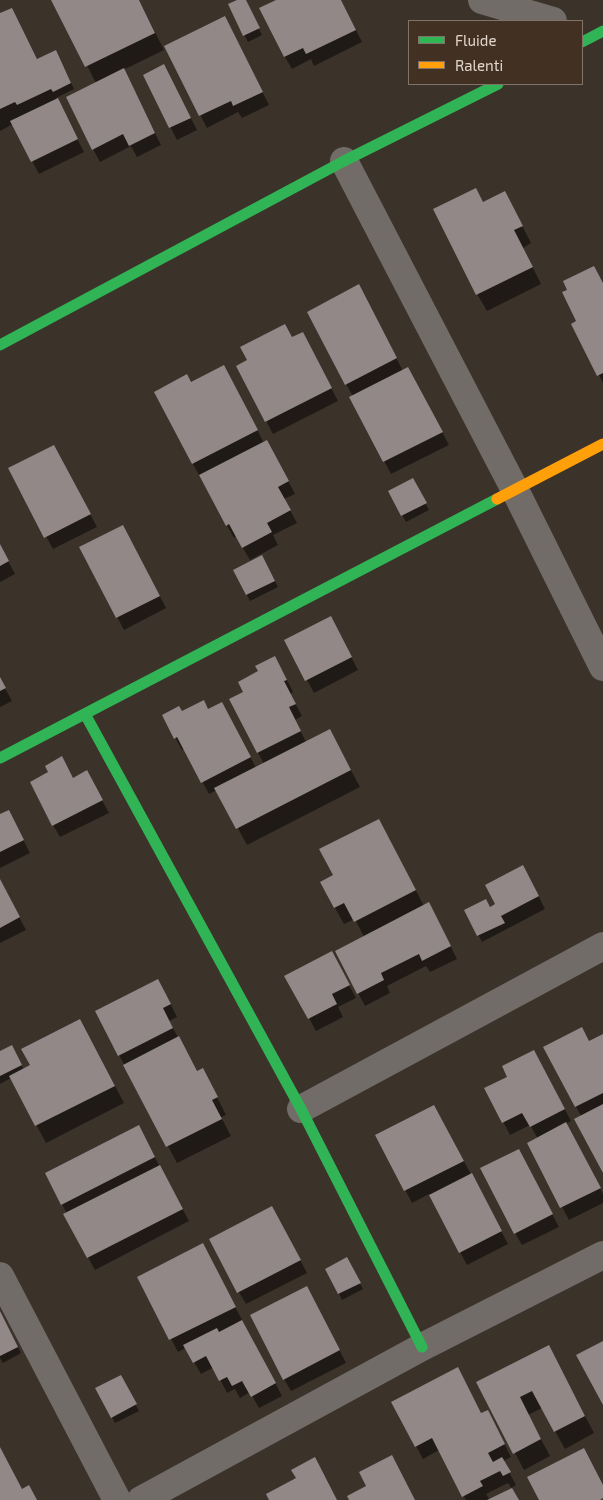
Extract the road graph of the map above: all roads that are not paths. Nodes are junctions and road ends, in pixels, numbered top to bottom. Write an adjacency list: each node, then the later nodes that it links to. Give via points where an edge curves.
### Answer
1 (482, 0): 2 (street)
2 (549, 20)
3 (496, 85): 4 (street)
4 (344, 161): 5 (street); 7 (street)
5 (0, 345)
6 (603, 444): 7 (street)
7 (515, 490): 8 (street); 9 (street)
8 (603, 667)
9 (85, 714): 10 (street); 12 (street)
10 (0, 758)
11 (603, 946): 12 (street)
12 (301, 1109): 15 (street)
13 (603, 1255): 15 (street)
14 (0, 1276): 16 (street)
15 (422, 1346): 17 (street)
16 (117, 1500)
17 (140, 1500)

